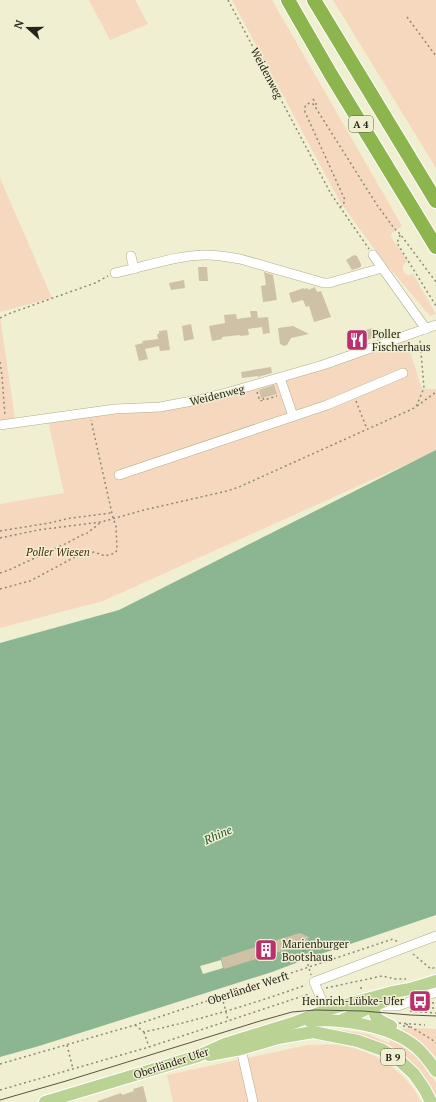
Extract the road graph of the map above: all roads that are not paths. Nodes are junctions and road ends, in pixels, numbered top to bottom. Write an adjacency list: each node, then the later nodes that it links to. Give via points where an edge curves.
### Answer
1 (288, 0): 4 (highway, A 4)
2 (314, 0): 3 (highway, A 4)
3 (436, 201)
4 (436, 247)
5 (373, 255): 7 (street)
6 (131, 256): 8 (street)
7 (382, 268): 8 (street, via 329,283 226,256 183,257); 11 (street)
8 (134, 269): 9 (street)
9 (115, 273)
10 (436, 325): 11 (street, Weidenweg)
11 (423, 330): 13 (street, Weidenweg)
12 (403, 373): 14 (street)
13 (280, 378): 14 (street); 15 (street, Weidenweg, via 226,394 160,407 115,409)
14 (293, 416): 16 (street)
15 (3, 424)
16 (118, 475)
17 (436, 936): 22 (street, via 314,982)
18 (436, 981): 19 (main road)
19 (410, 989): 21 (main road); 22 (main road)
20 (434, 995): 21 (street, via 398,1006)
21 (375, 1006): 24 (main road); 26 (main road, B 9, via 375,1017 393,1027)
22 (326, 1010): 23 (main road)
23 (296, 1022): 24 (main road, B 9); 28 (main road, Oberländer Ufer / B 9, via 225,1044)
24 (339, 1022): 25 (main road); 26 (main road, B 9, via 377,1028)
25 (313, 1032): 27 (main road, B 9, via 278,1038); 32 (main road, B 9, via 358,1041 383,1050 414,1074)
26 (403, 1038): 29 (main road, B 9, via 416,1047)
27 (241, 1049): 28 (main road, B 9); 31 (street)
28 (198, 1056): 30 (main road, Oberländer Ufer / B 9)
29 (436, 1071)
30 (45, 1102)
31 (253, 1102)
32 (431, 1102)

